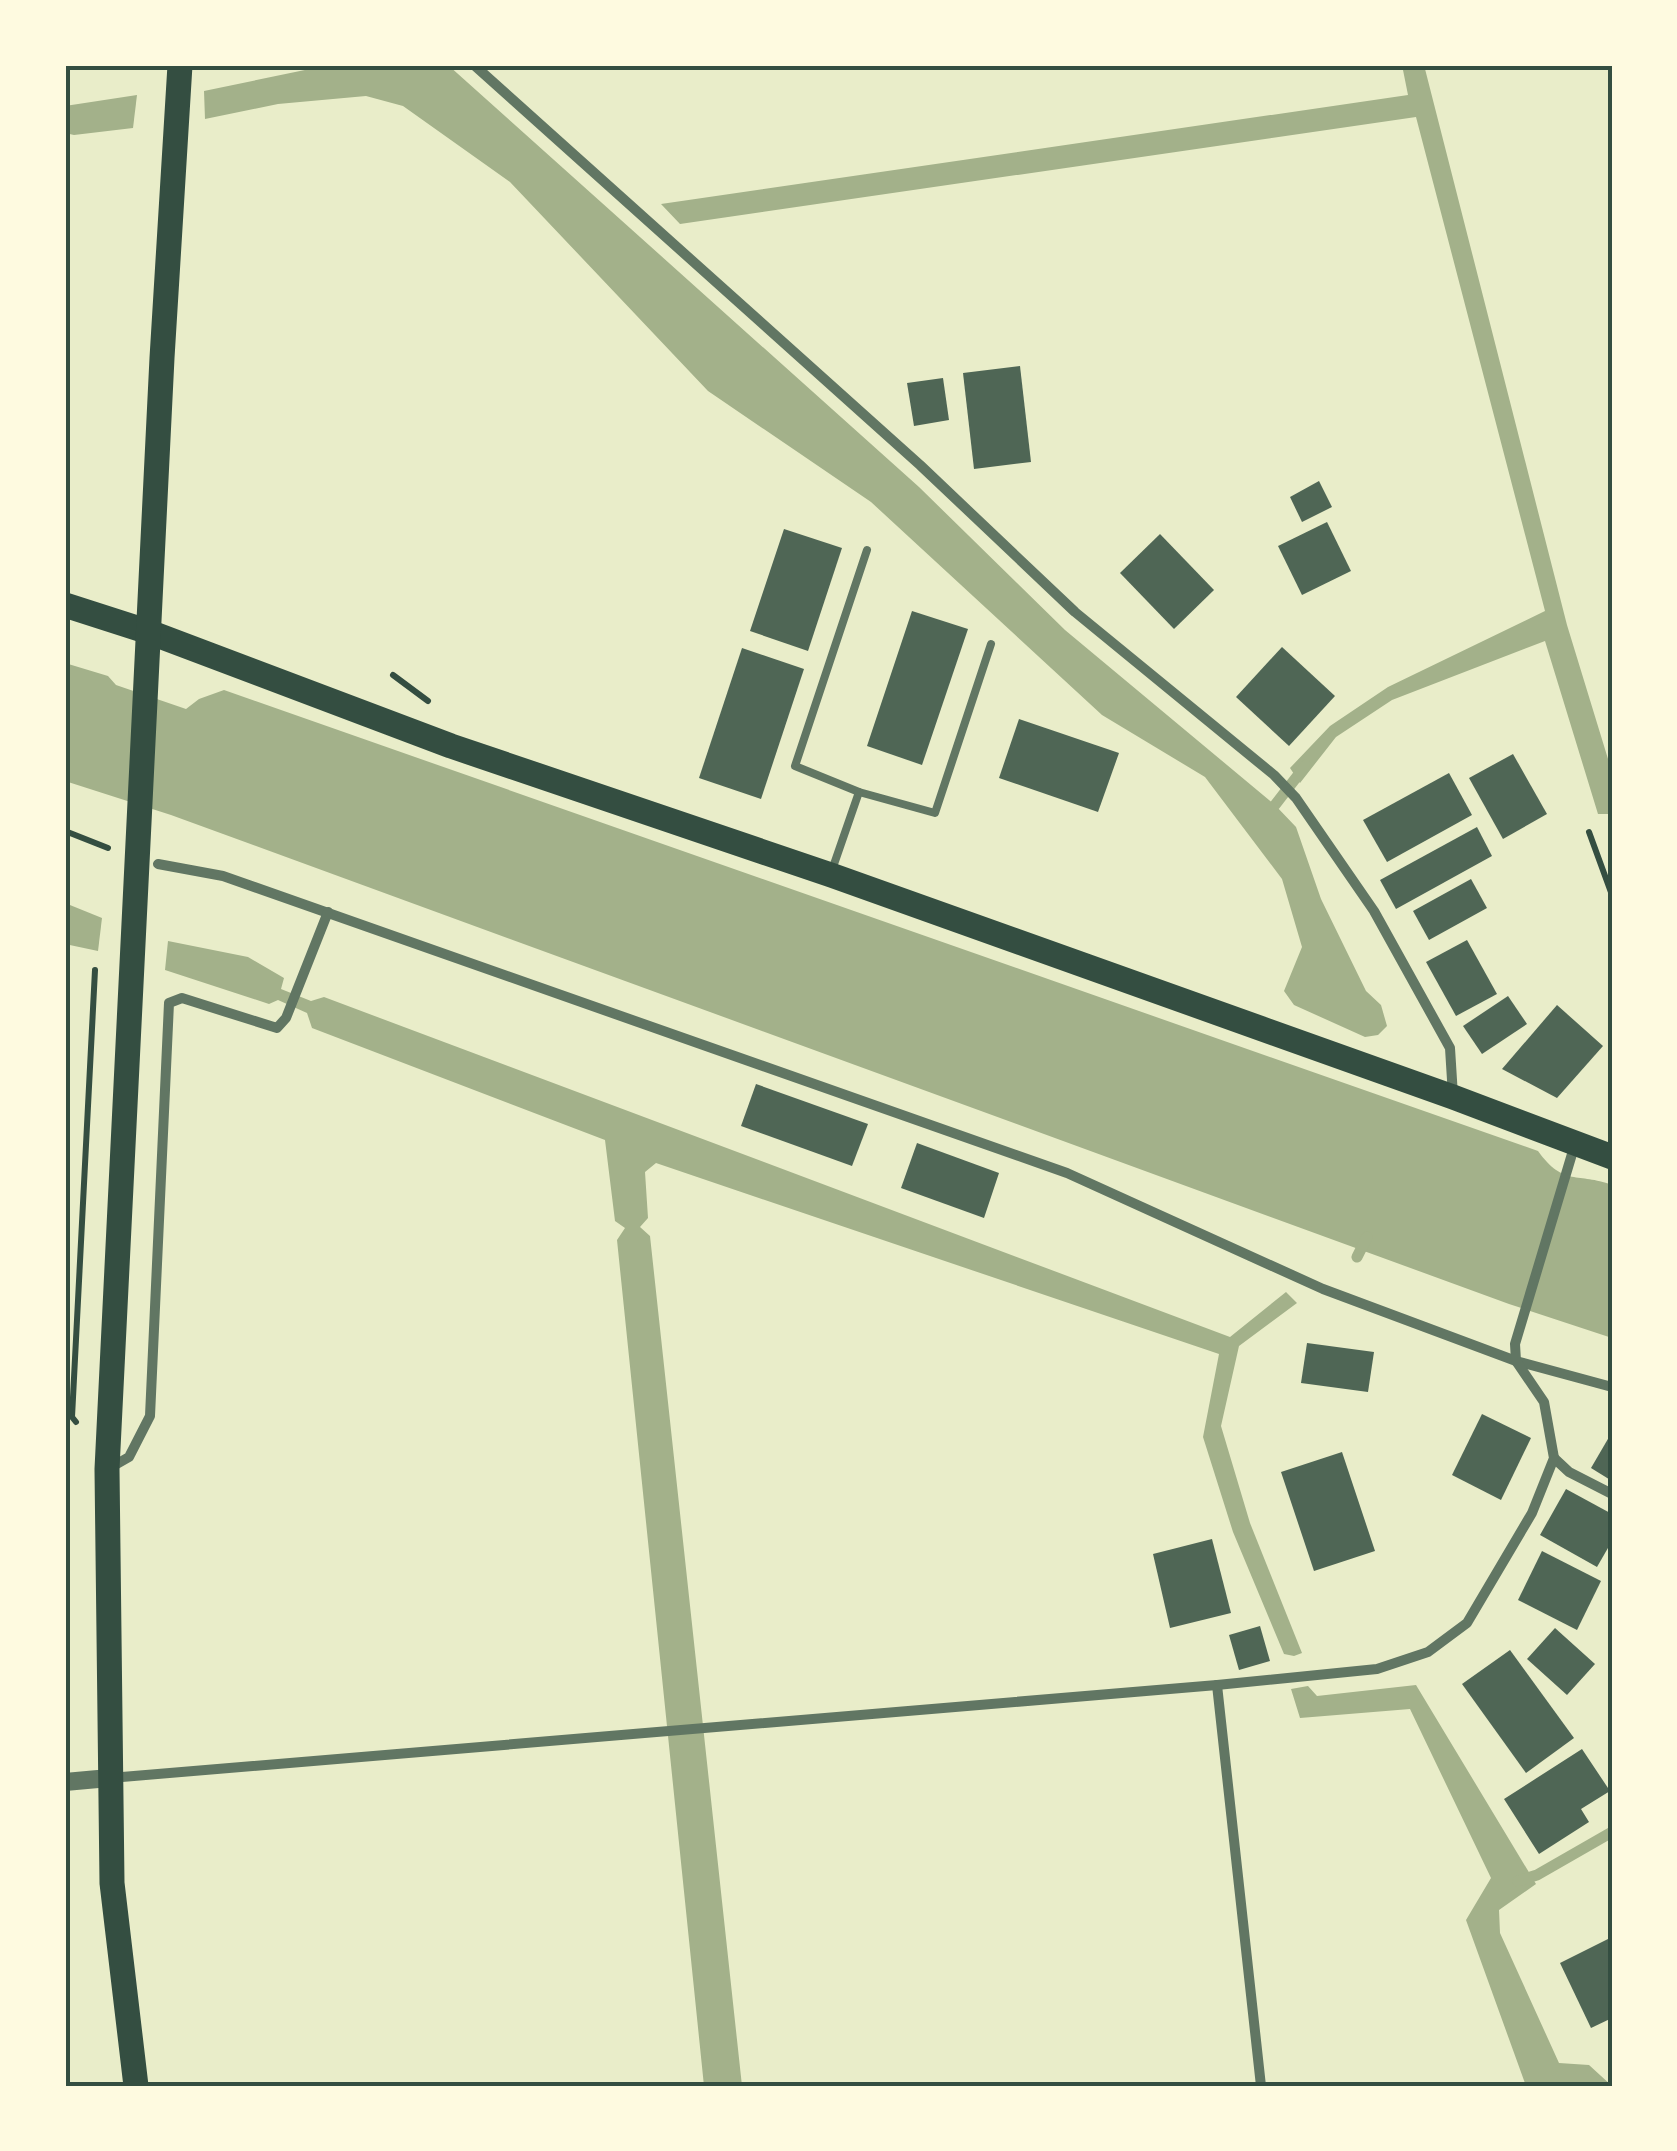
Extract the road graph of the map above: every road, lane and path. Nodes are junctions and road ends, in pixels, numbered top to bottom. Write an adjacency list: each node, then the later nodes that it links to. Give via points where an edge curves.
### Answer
1 (180, 65): 5 (main road)
2 (474, 65): 15 (street, via 920,464 1075,612 1296,798 1374,911 1450,1048)
3 (867, 550): 7 (lane, via 795,766)
4 (65, 605): 5 (main road)
5 (149, 632): 12 (main road, via 451,746); 21 (main road)
6 (991, 644): 7 (lane, via 935,813)
7 (859, 792): 12 (lane)
8 (65, 830): 10 (path)
9 (1590, 832): 13 (path)
10 (118, 852)
11 (158, 864): 14 (street, via 224,876)
12 (831, 875): 15 (main road)
13 (1612, 895)
14 (328, 912): 18 (street, via 1067,1173 1323,1288); 21 (street, via 278,1028 182,998 169,1003 150,1416 129,1457)
15 (1453, 1096): 16 (main road)
16 (1573, 1149): 17 (main road); 18 (street, via 1515,1344)
17 (1612, 1157)
18 (1516, 1361): 19 (street); 20 (street, via 1544,1402)
19 (1612, 1387)
20 (1554, 1458): 22 (street); 23 (street, via 1532,1514 1467,1623 1428,1652 1377,1669)
21 (107, 1469): 24 (main road)
22 (1612, 1494)
23 (1217, 1685): 24 (street); 27 (street)
24 (109, 1778): 25 (street); 26 (main road, via 112,1882)
25 (65, 1782)
26 (136, 2086)
27 (1261, 2086)

